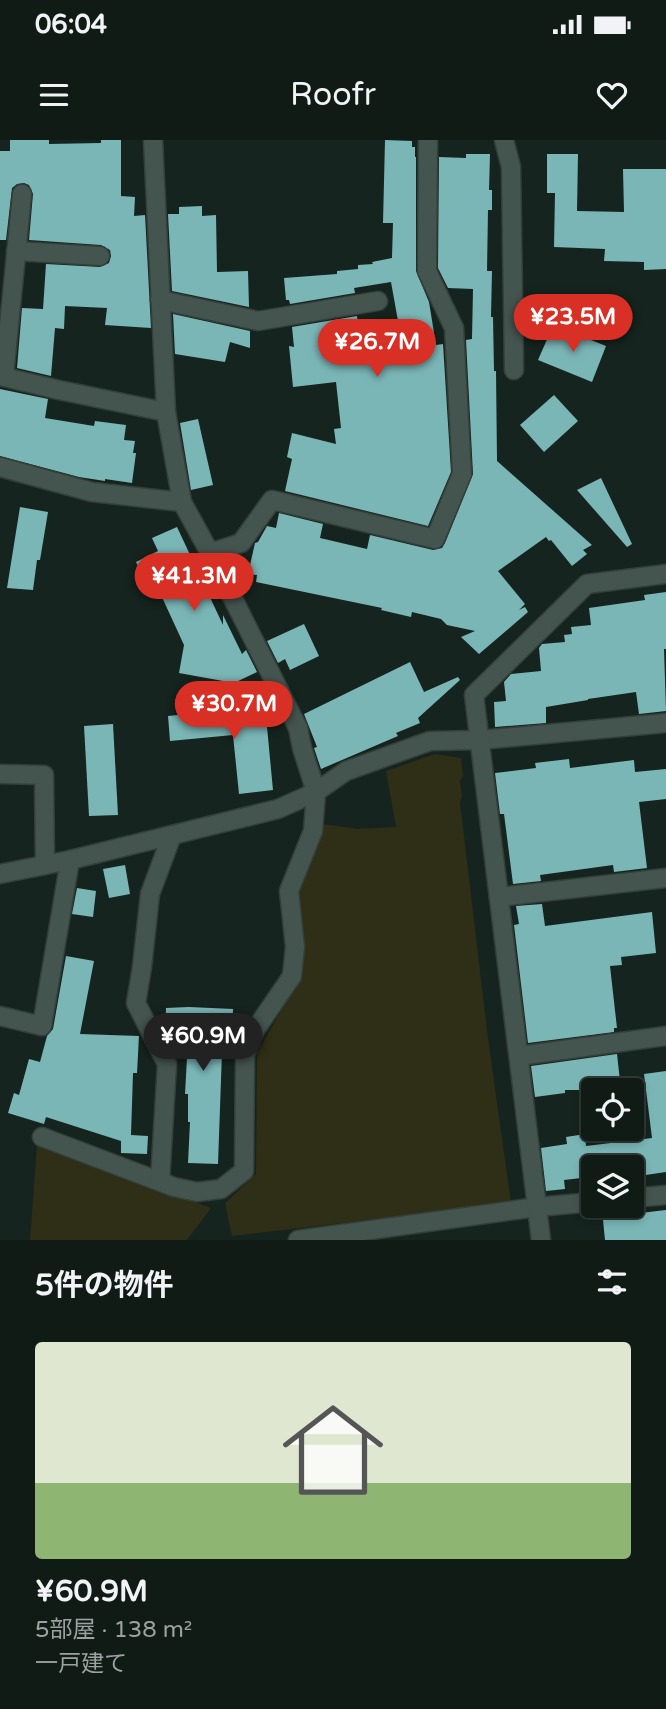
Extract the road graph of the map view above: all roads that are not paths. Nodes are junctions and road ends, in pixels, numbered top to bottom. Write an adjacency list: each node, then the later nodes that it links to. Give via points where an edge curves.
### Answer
1 (153, 140): 7 (street)
2 (428, 140): 14 (street, via 427,271 453,328 463,474 435,538 272,500 241,543)
3 (504, 140): 9 (street, via 510,167)
4 (22, 194): 5 (street)
5 (16, 251): 6 (street); 10 (street)
6 (100, 256)
7 (160, 300): 8 (street, via 258,321); 11 (street)
8 (378, 301)
9 (513, 370)
10 (2, 376): 11 (street)
11 (166, 412): 13 (street)
12 (0, 467): 13 (street, via 92,492)
13 (182, 502): 14 (street)
14 (210, 553): 19 (street, via 298,728)
15 (666, 574): 17 (street, via 587,584 474,695)
16 (666, 723): 17 (street)
17 (480, 740): 19 (street, via 430,741 346,771); 25 (street)
18 (0, 774): 22 (street, via 44,775)
19 (316, 792): 20 (street, via 278,809); 30 (street, via 313,831 289,891 295,947 292,976 255,1030 245,1054 244,1171 221,1189 197,1192)
20 (172, 835): 21 (street); 30 (street, via 150,894 136,1003 167,1064)
21 (70, 860): 22 (street); 26 (street, via 41,1026)
22 (45, 865): 23 (street)
23 (0, 874)
24 (666, 878): 25 (street)
25 (499, 897): 28 (street)
26 (0, 1016)
27 (666, 1036): 28 (street)
28 (519, 1056): 34 (street)
29 (43, 1137): 30 (street)
30 (160, 1181)
31 (666, 1195): 32 (street)
32 (644, 1197)
33 (581, 1203): 34 (street)
34 (537, 1207): 35 (street); 37 (street)
35 (366, 1235): 36 (street)
36 (298, 1240)
37 (541, 1240)

